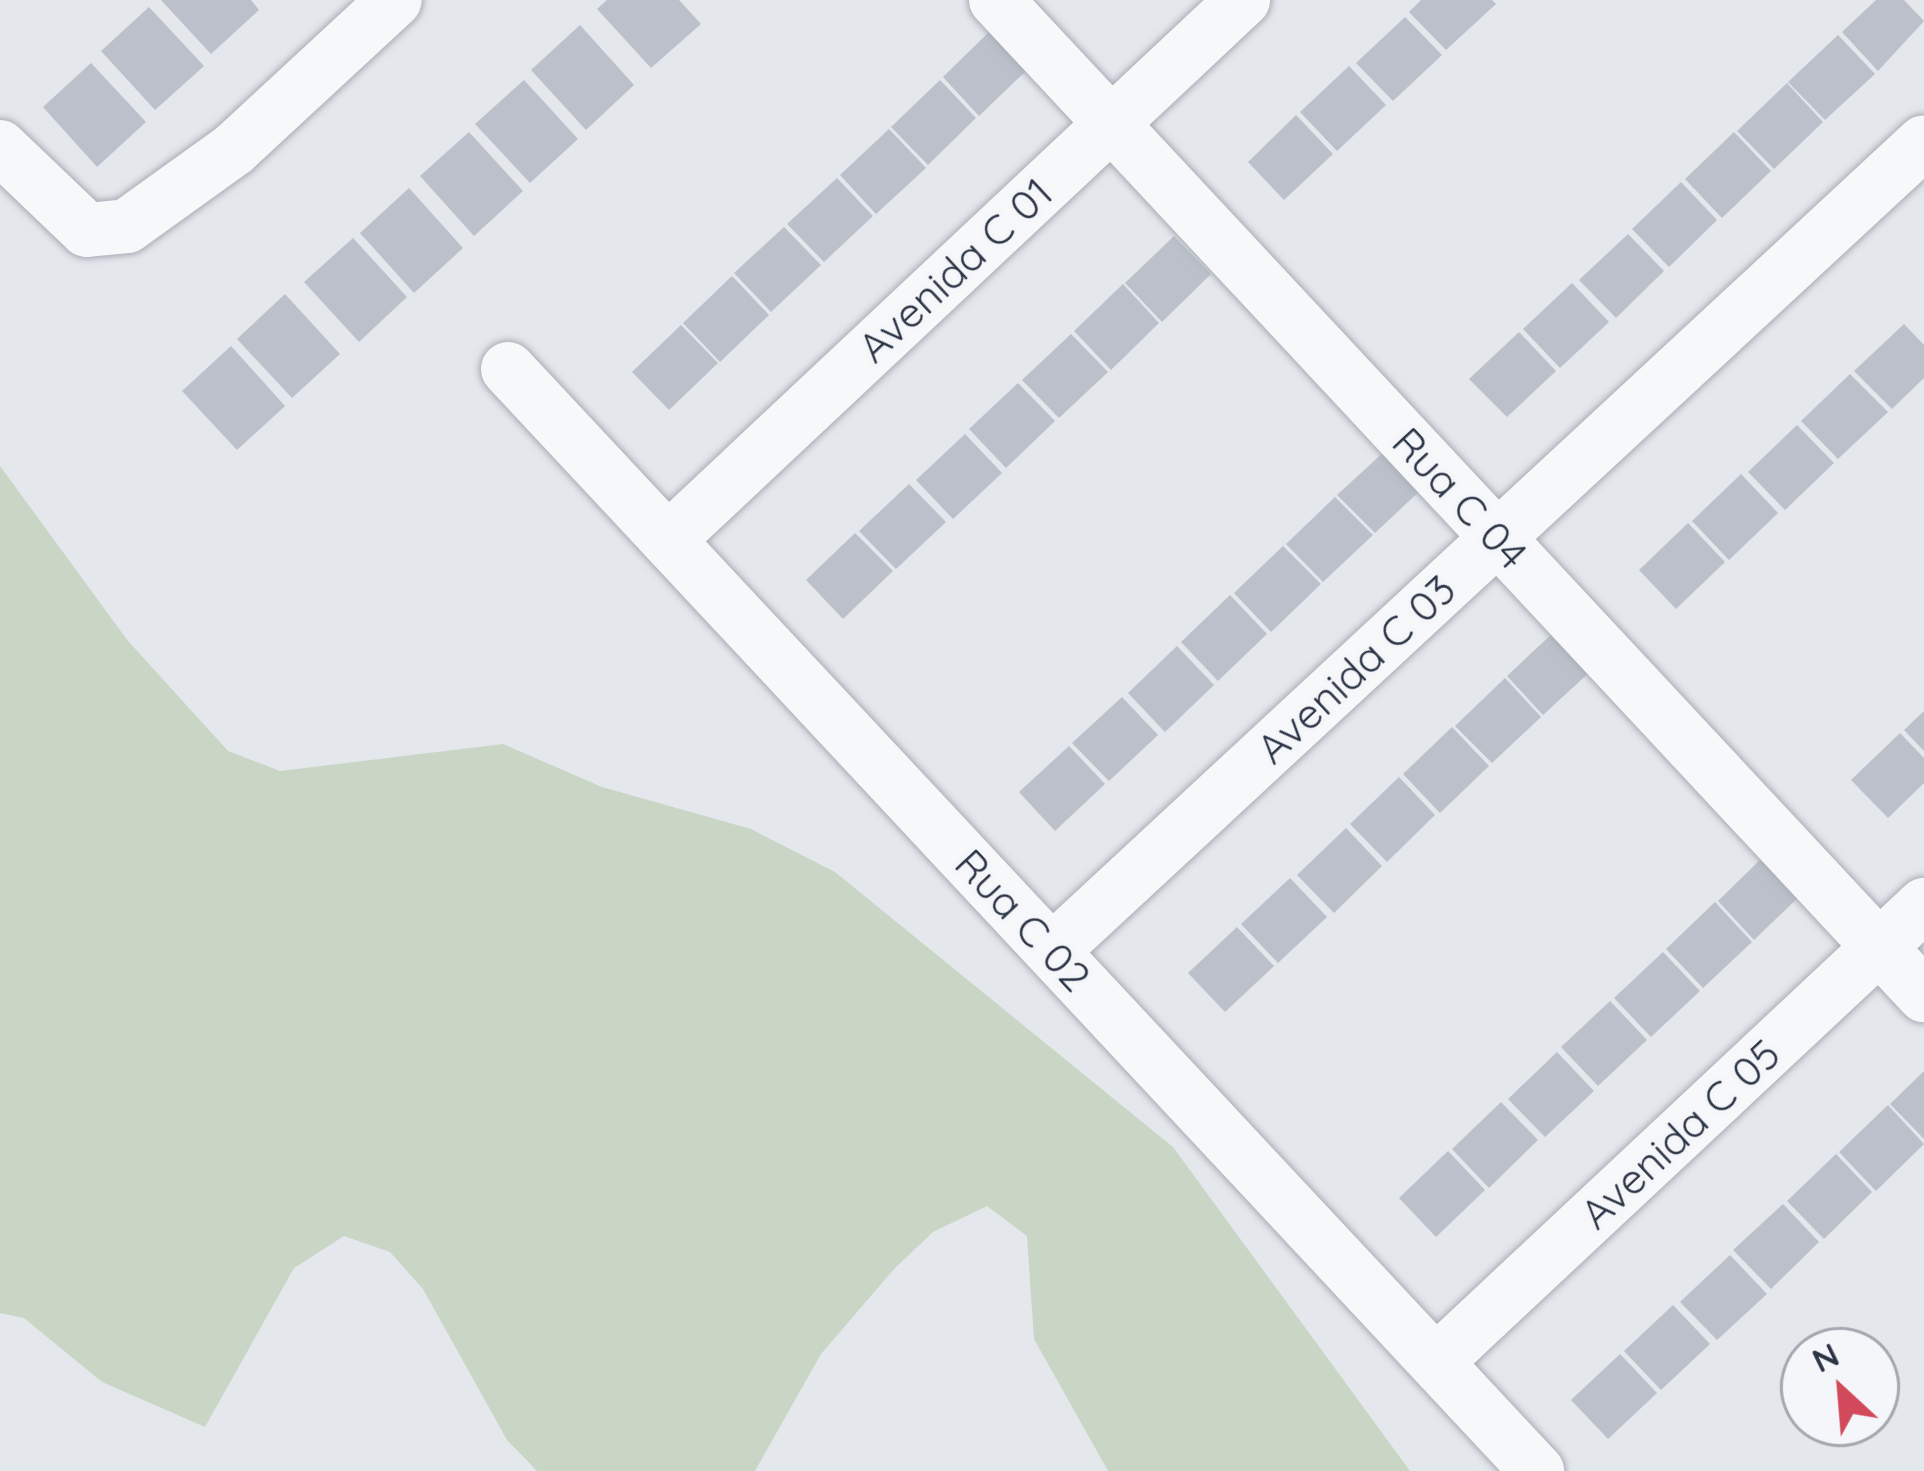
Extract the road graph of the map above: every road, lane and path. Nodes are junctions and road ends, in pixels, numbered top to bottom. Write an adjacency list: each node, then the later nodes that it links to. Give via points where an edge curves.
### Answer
1 (394, 0): 6 (street, via 234,149 127,226 87,230)
2 (996, 0): 4 (street, Rua C 04)
3 (1243, 0): 4 (street, Avenida C 01)
4 (1110, 123): 8 (street, Rua C 04); 9 (street, Avenida C 01)
5 (1924, 142): 8 (street, Avenida C 03)
6 (0, 147)
7 (508, 369): 9 (street, Rua C 02)
8 (1497, 538): 11 (street, Rua C 04); 12 (street, Avenida C 03)
9 (668, 540): 12 (street, Rua C 02)
10 (1924, 905): 11 (street, Avenida C 05)
11 (1878, 948): 13 (street, Rua C 04); 14 (street, Avenida C 05)
12 (1052, 951): 14 (street, Rua C 02)
13 (1924, 995)
14 (1436, 1362): 15 (street, Rua C 02)
15 (1537, 1471)

